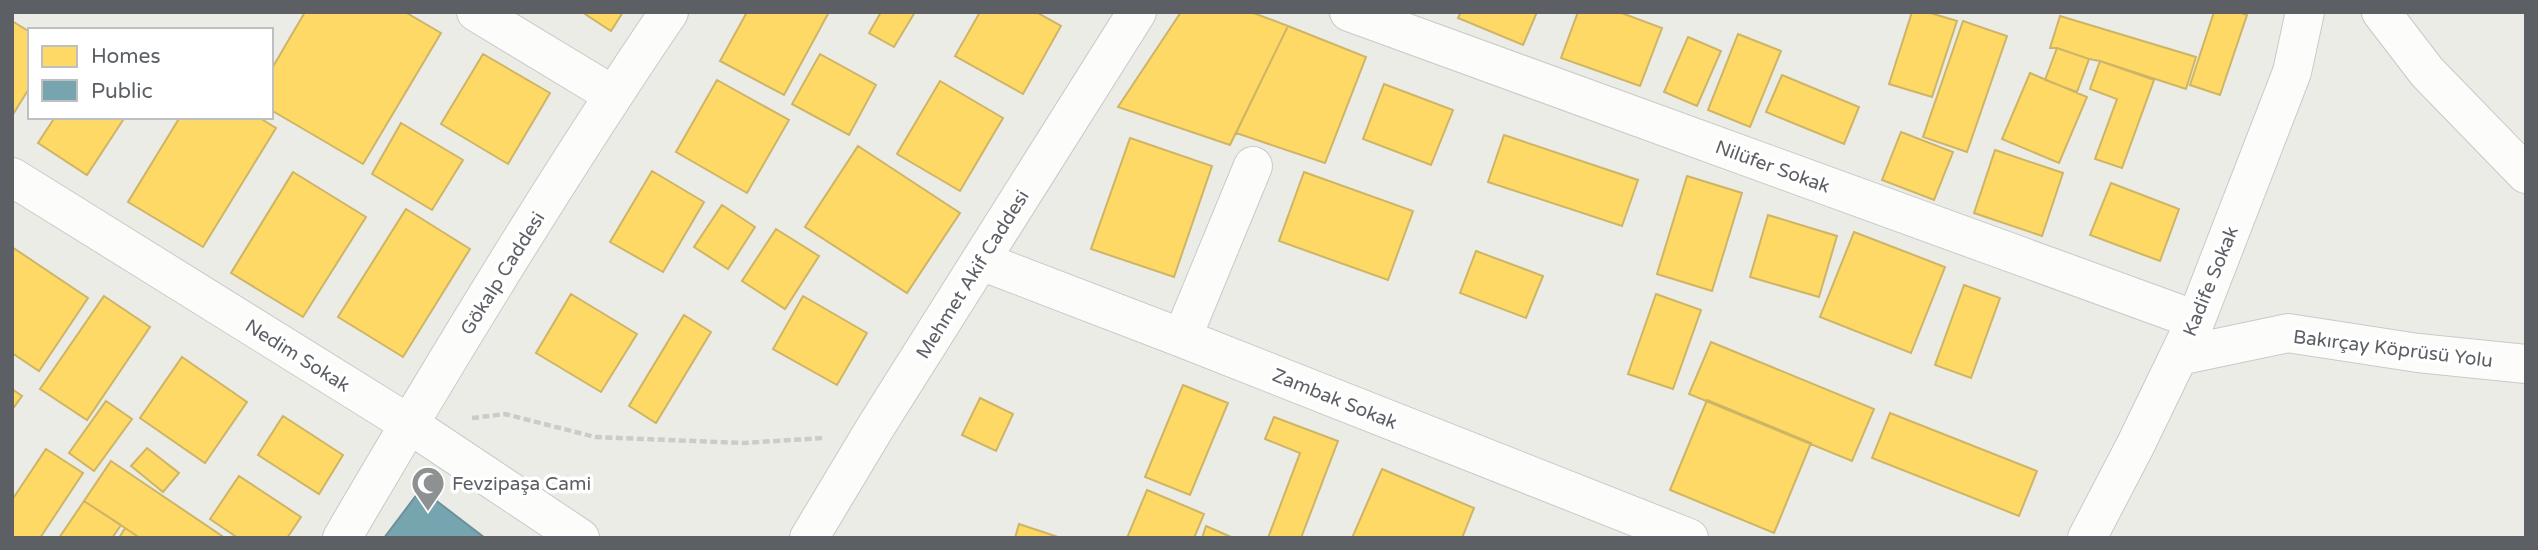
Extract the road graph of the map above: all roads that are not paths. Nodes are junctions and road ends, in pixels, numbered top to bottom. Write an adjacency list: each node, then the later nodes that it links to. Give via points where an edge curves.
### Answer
1 (476, 12): 7 (street)
2 (669, 12): 7 (street, Gökalp Caddesi)
3 (1137, 12): 11 (street, Mehmet Akif Caddesi)
4 (1349, 12): 12 (street, Nilüfer Sokak)
5 (2305, 12): 12 (street, Kadife Sokak, via 2292,72)
6 (2381, 12): 9 (street, via 2427,72)
7 (613, 95): 16 (street, Gökalp Caddesi)
8 (1253, 166): 13 (street)
9 (2526, 174)
10 (12, 177): 16 (street, Nedim Sokak)
11 (981, 261): 13 (street, Zambak Sokak); 20 (street, Mehmet Akif Caddesi)
12 (2196, 320): 14 (street, Kadife Sokak)
13 (1182, 338): 17 (street, Zambak Sokak)
14 (2179, 356): 15 (street, Bakırçay Köprüsü Yolu, via 2288,333); 21 (street, Kadife Sokak)
15 (2526, 364)
16 (409, 424): 18 (street, Gökalp Caddesi); 19 (street, Nedim Sokak)
17 (1684, 537)
18 (342, 538)
19 (580, 538)
20 (809, 538)
21 (2087, 538)

